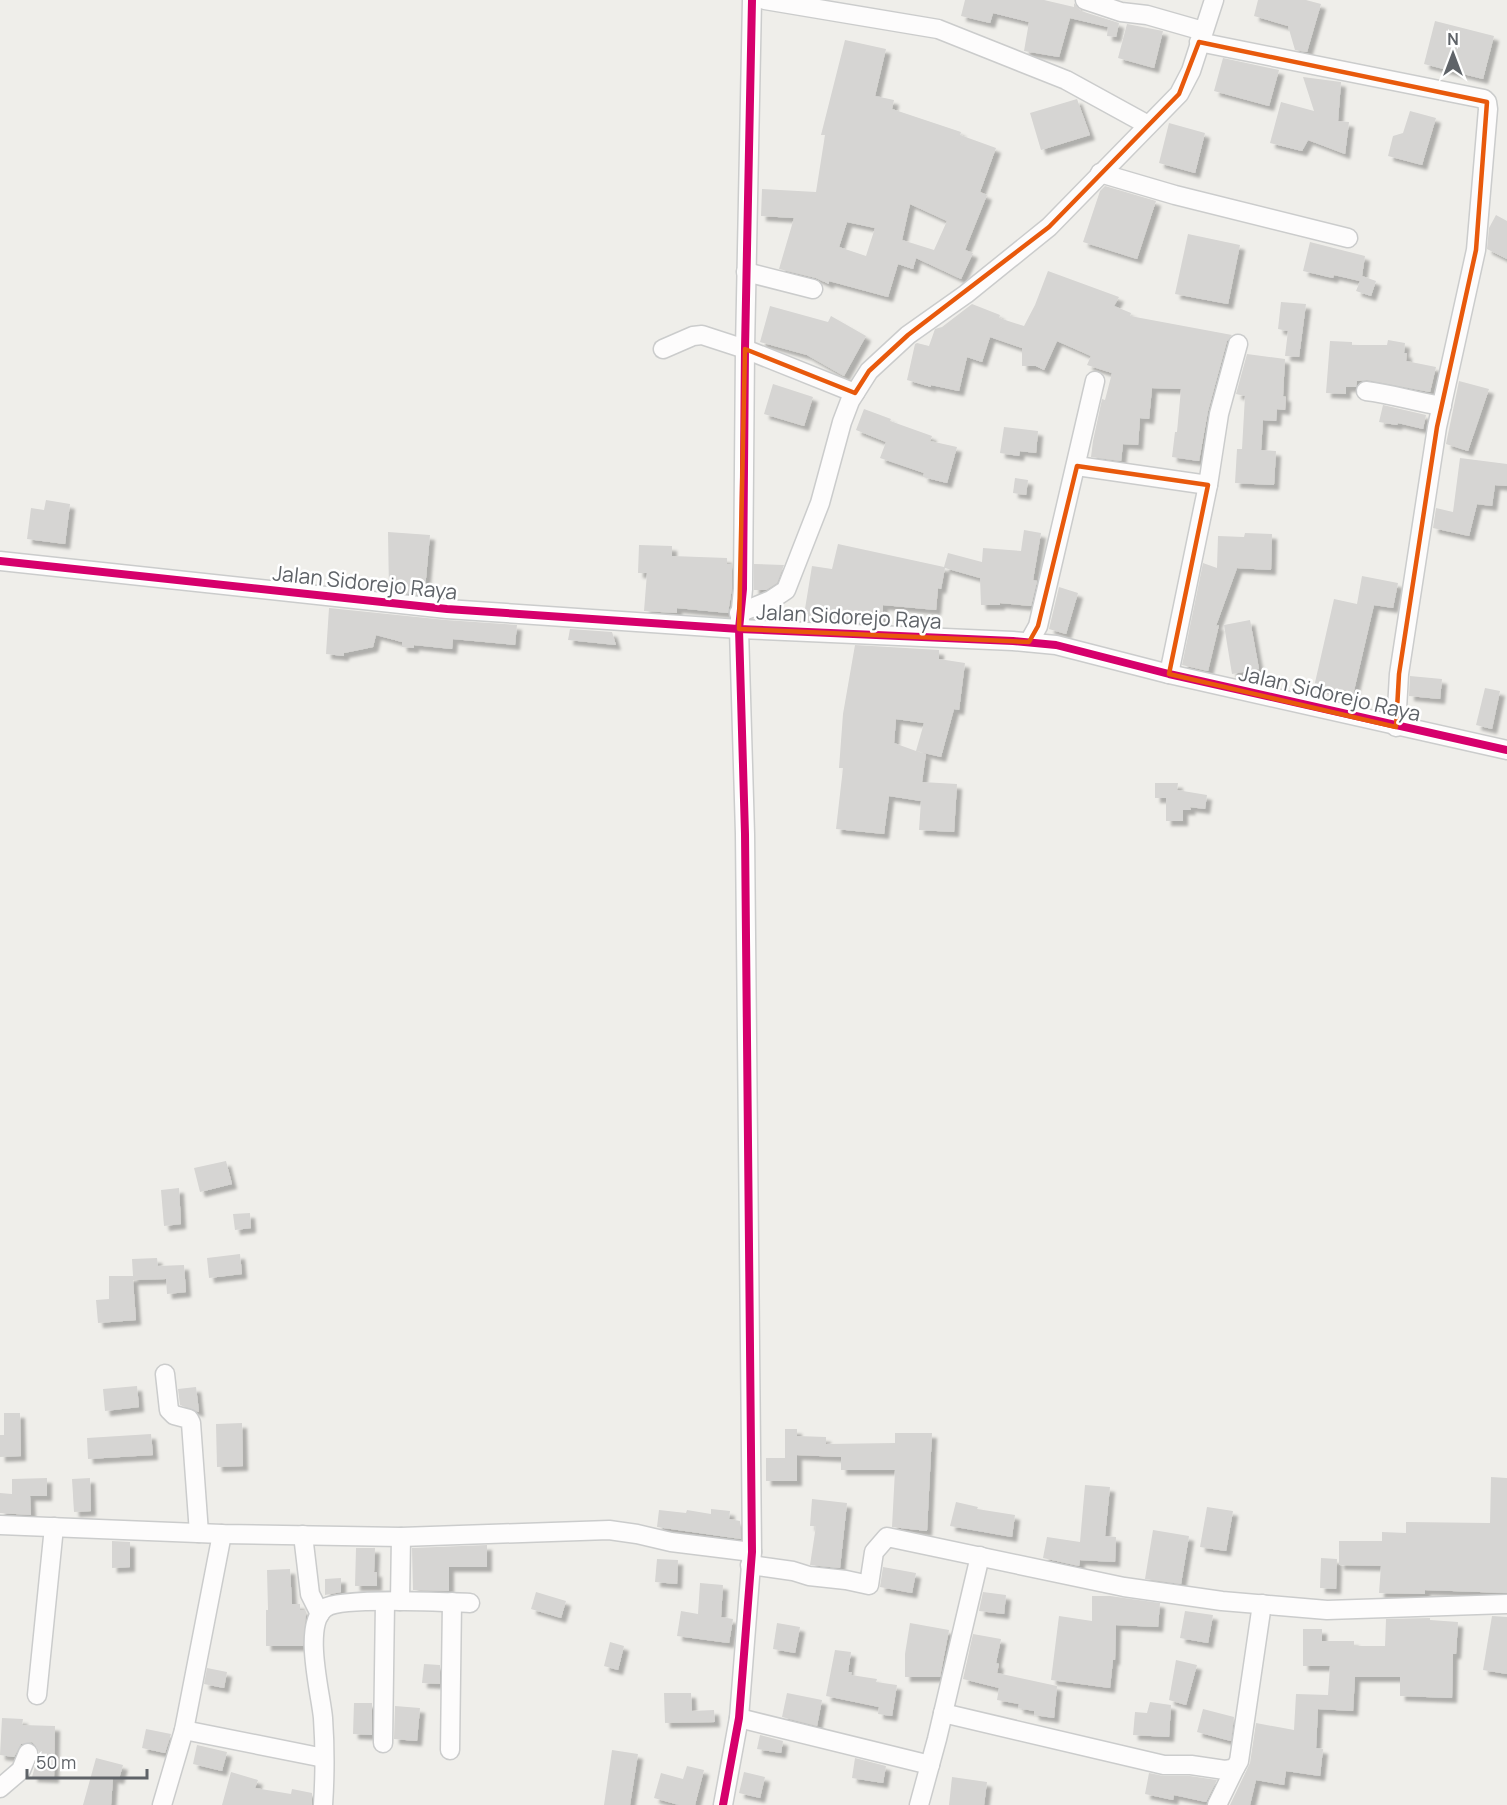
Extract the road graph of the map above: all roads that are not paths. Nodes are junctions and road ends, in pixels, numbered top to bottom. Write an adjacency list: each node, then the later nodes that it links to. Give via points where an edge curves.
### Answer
1 (752, 0): 9 (street)
2 (765, 0): 6 (street, via 938,29 1066,80)
3 (1085, 0): 5 (street, via 1121,12 1147,15)
4 (1214, 0): 5 (street)
5 (1201, 36): 6 (street, via 1191,71 1179,94); 17 (street, via 1487,102 1476,250)
6 (1148, 125): 7 (street)
7 (1100, 173): 8 (street); 16 (street, via 1048,227 908,335 869,371)
8 (1348, 238)
9 (746, 272): 10 (street); 13 (street)
10 (813, 289)
11 (1238, 344): 19 (street, via 1219,414)
12 (663, 349): 13 (street, via 702,335)
13 (745, 349): 16 (street); 21 (street, via 743,590)
14 (1095, 381): 18 (street)
15 (1366, 391): 17 (street)
16 (855, 393): 21 (street, via 842,422 820,503 786,590)
17 (1442, 406): 24 (street, via 1399,674)
18 (1077, 466): 19 (street); 22 (street, via 1038,626)
19 (1208, 485): 23 (street)
20 (0, 561): 21 (street, Jalan Sidorejo Raya, via 424,607)
21 (739, 621): 22 (street, Jalan Sidorejo Raya); 34 (street, via 745,834)
22 (1029, 642): 23 (street, Jalan Sidorejo Raya, via 1056,645)
23 (1169, 674): 24 (street, Jalan Sidorejo Raya)
24 (1396, 727): 25 (street, Jalan Sidorejo Raya)
25 (1507, 750)
26 (165, 1374): 29 (street, via 170,1410 191,1423)
27 (0, 1525): 28 (street)
28 (54, 1527): 29 (street); 41 (street)
29 (199, 1533): 30 (street)
30 (222, 1534): 31 (street); 44 (street)
31 (303, 1535): 32 (street); 40 (street, via 310,1594)
32 (401, 1537): 34 (street, via 609,1530); 35 (street)
33 (980, 1556): 34 (street, via 887,1537 874,1552 868,1585 809,1576); 38 (street, via 1124,1587); 42 (street)
34 (751, 1559): 43 (street)
35 (393, 1602): 36 (street); 40 (street, via 336,1604); 45 (street)
36 (452, 1602): 37 (street); 46 (street)
37 (470, 1603)
38 (1262, 1604): 39 (street, via 1327,1610); 50 (street)
39 (1507, 1604)
40 (320, 1614): 48 (street, via 314,1646)
41 (37, 1695)
42 (943, 1713): 49 (street); 50 (street, via 1164,1765)
43 (739, 1718): 49 (street); 54 (street)
44 (184, 1730): 48 (street); 52 (street)
45 (383, 1743)
46 (450, 1750)
47 (28, 1753): 51 (street, via 21,1770)
48 (324, 1758): 53 (street)
49 (930, 1764): 55 (street)
50 (1235, 1768): 56 (street)
51 (0, 1788)
52 (162, 1805)
53 (323, 1805)
54 (723, 1805)
55 (919, 1805)
56 (1217, 1805)

